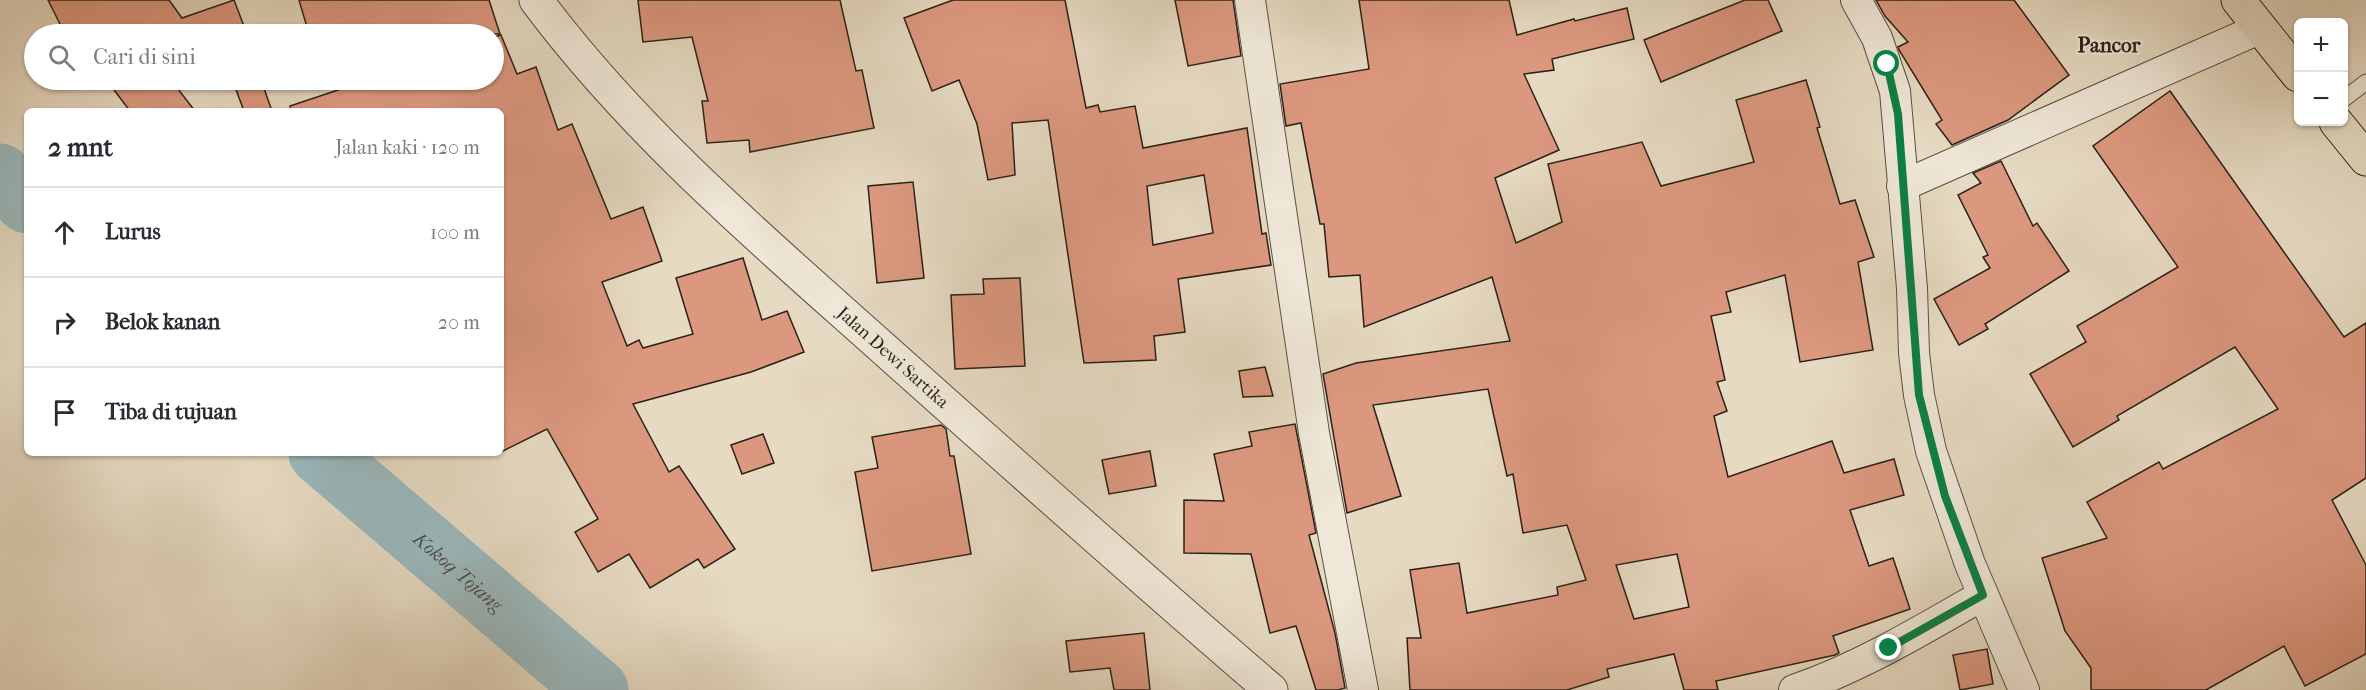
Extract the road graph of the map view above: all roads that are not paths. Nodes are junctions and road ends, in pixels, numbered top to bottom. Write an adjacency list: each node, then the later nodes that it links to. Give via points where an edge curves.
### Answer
1 (536, 0): 13 (street, Jalan Dewi Sartika, via 606,86 717,200)
2 (1250, 0): 14 (street, via 1314,433)
3 (1856, 0): 11 (street, via 1877,38 1895,92)
4 (2238, 0): 5 (main road)
5 (2261, 28): 6 (main road); 11 (street)
6 (2296, 72)
7 (2366, 81): 8 (lane)
8 (2348, 95)
9 (2339, 126): 10 (main road)
10 (2366, 159)
11 (1902, 186): 12 (street, via 1919,395 1945,496)
12 (1983, 595): 15 (street, via 1889,648 1827,679); 16 (street)
13 (1271, 690)
14 (1364, 690)
15 (1794, 690)
16 (2024, 690)

